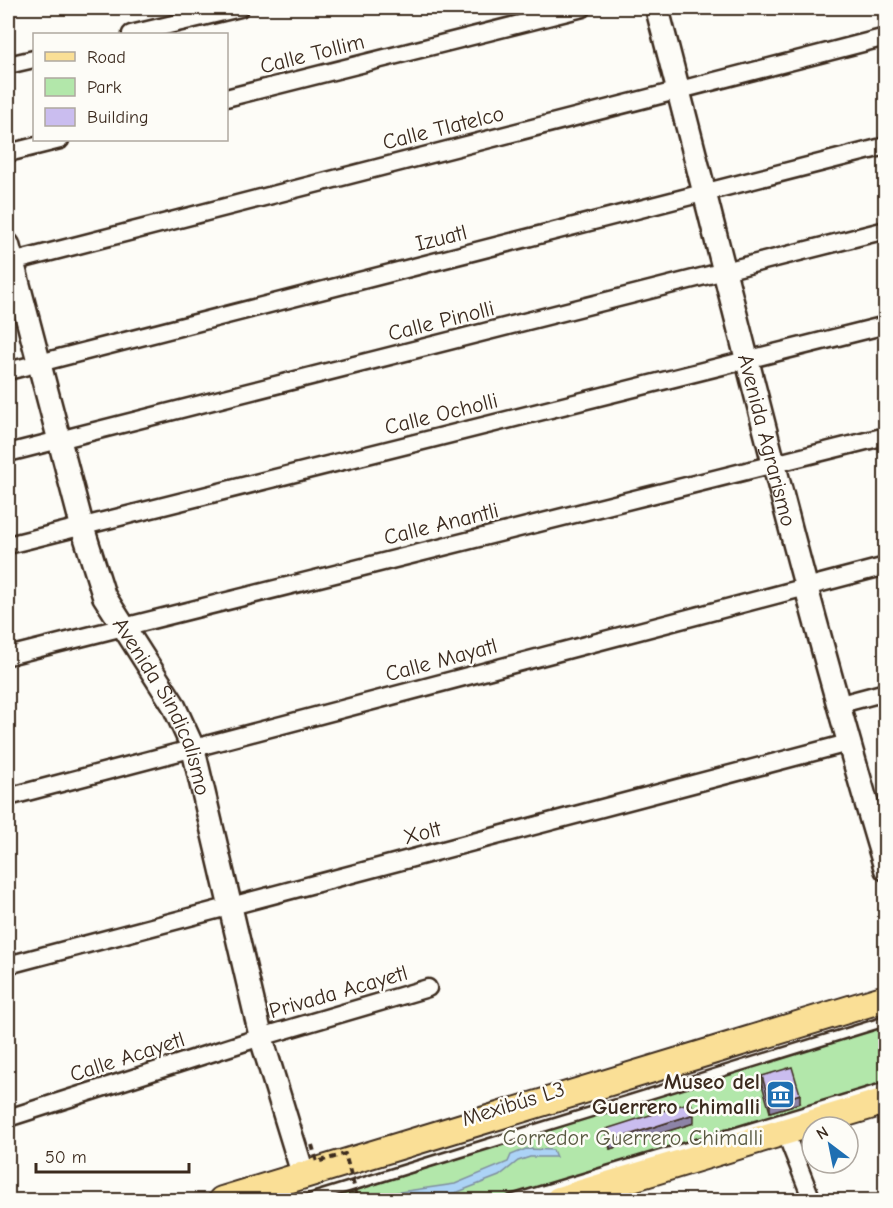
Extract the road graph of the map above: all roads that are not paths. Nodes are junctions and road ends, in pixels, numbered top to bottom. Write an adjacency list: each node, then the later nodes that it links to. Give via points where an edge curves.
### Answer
1 (240, 8): 4 (street)
2 (584, 8): 9 (street, Calle Tollim)
3 (657, 8): 8 (main road, Avenida Agrarismo)
4 (135, 33)
5 (885, 37): 8 (street, Calle Tlatelco)
6 (33, 58): 7 (street)
7 (8, 65)
8 (678, 90): 13 (main road, Avenida Agrarismo); 15 (street, Calle Tlatelco)
9 (228, 97)
10 (56, 141): 12 (street)
11 (885, 146): 13 (street, Izuatl)
12 (8, 153)
13 (704, 192): 16 (main road, Avenida Agrarismo); 19 (street, Izuatl)
14 (885, 231): 16 (street, Calle Pinolli)
15 (10, 253): 19 (main road, Avenida Sindicalismo)
16 (724, 271): 18 (main road, Avenida Agrarismo); 22 (street, Calle Pinolli)
17 (885, 325): 18 (street, Calle Ocholli)
18 (746, 360): 24 (main road, Avenida Agrarismo); 25 (street, Calle Ocholli)
19 (39, 363): 20 (street, Izuatl); 22 (main road, Avenida Sindicalismo)
20 (8, 371)
21 (885, 436): 24 (street, Calle Anantli)
22 (59, 440): 23 (street, Calle Pinolli); 25 (main road, Avenida Sindicalismo)
23 (8, 453)
24 (772, 464): 28 (main road, Avenida Agrarismo); 29 (street, Calle Anantli)
25 (82, 526): 26 (street, Calle Ocholli); 29 (main road, Avenida Sindicalismo, via 104,596)
26 (8, 544)
27 (885, 566): 28 (street, Calle Mayatl)
28 (806, 587): 32 (main road, Avenida Agrarismo); 34 (street, Calle Mayatl)
29 (124, 625): 30 (street, Calle Anantli); 34 (main road, Avenida Sindicalismo, via 173,704)
30 (8, 656)
31 (885, 692): 32 (street)
32 (837, 705): 33 (main road, Avenida Agrarismo)
33 (848, 743): 36 (main road, Avenida Agrarismo); 38 (street, Xolt)
34 (193, 747): 35 (street, Calle Mayatl); 38 (main road, Avenida Sindicalismo)
35 (8, 797)
36 (881, 841): 37 (main road, Avenida Agrarismo)
37 (885, 869)
38 (229, 907): 39 (street, Xolt); 43 (main road, Avenida Sindicalismo)
39 (8, 965)
40 (428, 988): 43 (street, Privada Acayetl)
41 (885, 998): 49 (main road)
42 (885, 1021): 52 (lane)
43 (261, 1037): 47 (street, Calle Acayetl); 49 (main road, Avenida Sindicalismo)
44 (636, 1085): 51 (lane, Mexibús L3)
45 (885, 1087): 53 (lane)
46 (885, 1101): 48 (main road)
47 (8, 1118)
48 (785, 1132): 54 (main road); 55 (street)
49 (303, 1174): 50 (main road)
50 (222, 1200)
51 (255, 1200)
52 (306, 1200)
53 (511, 1200)
54 (559, 1200)
55 (812, 1200)

